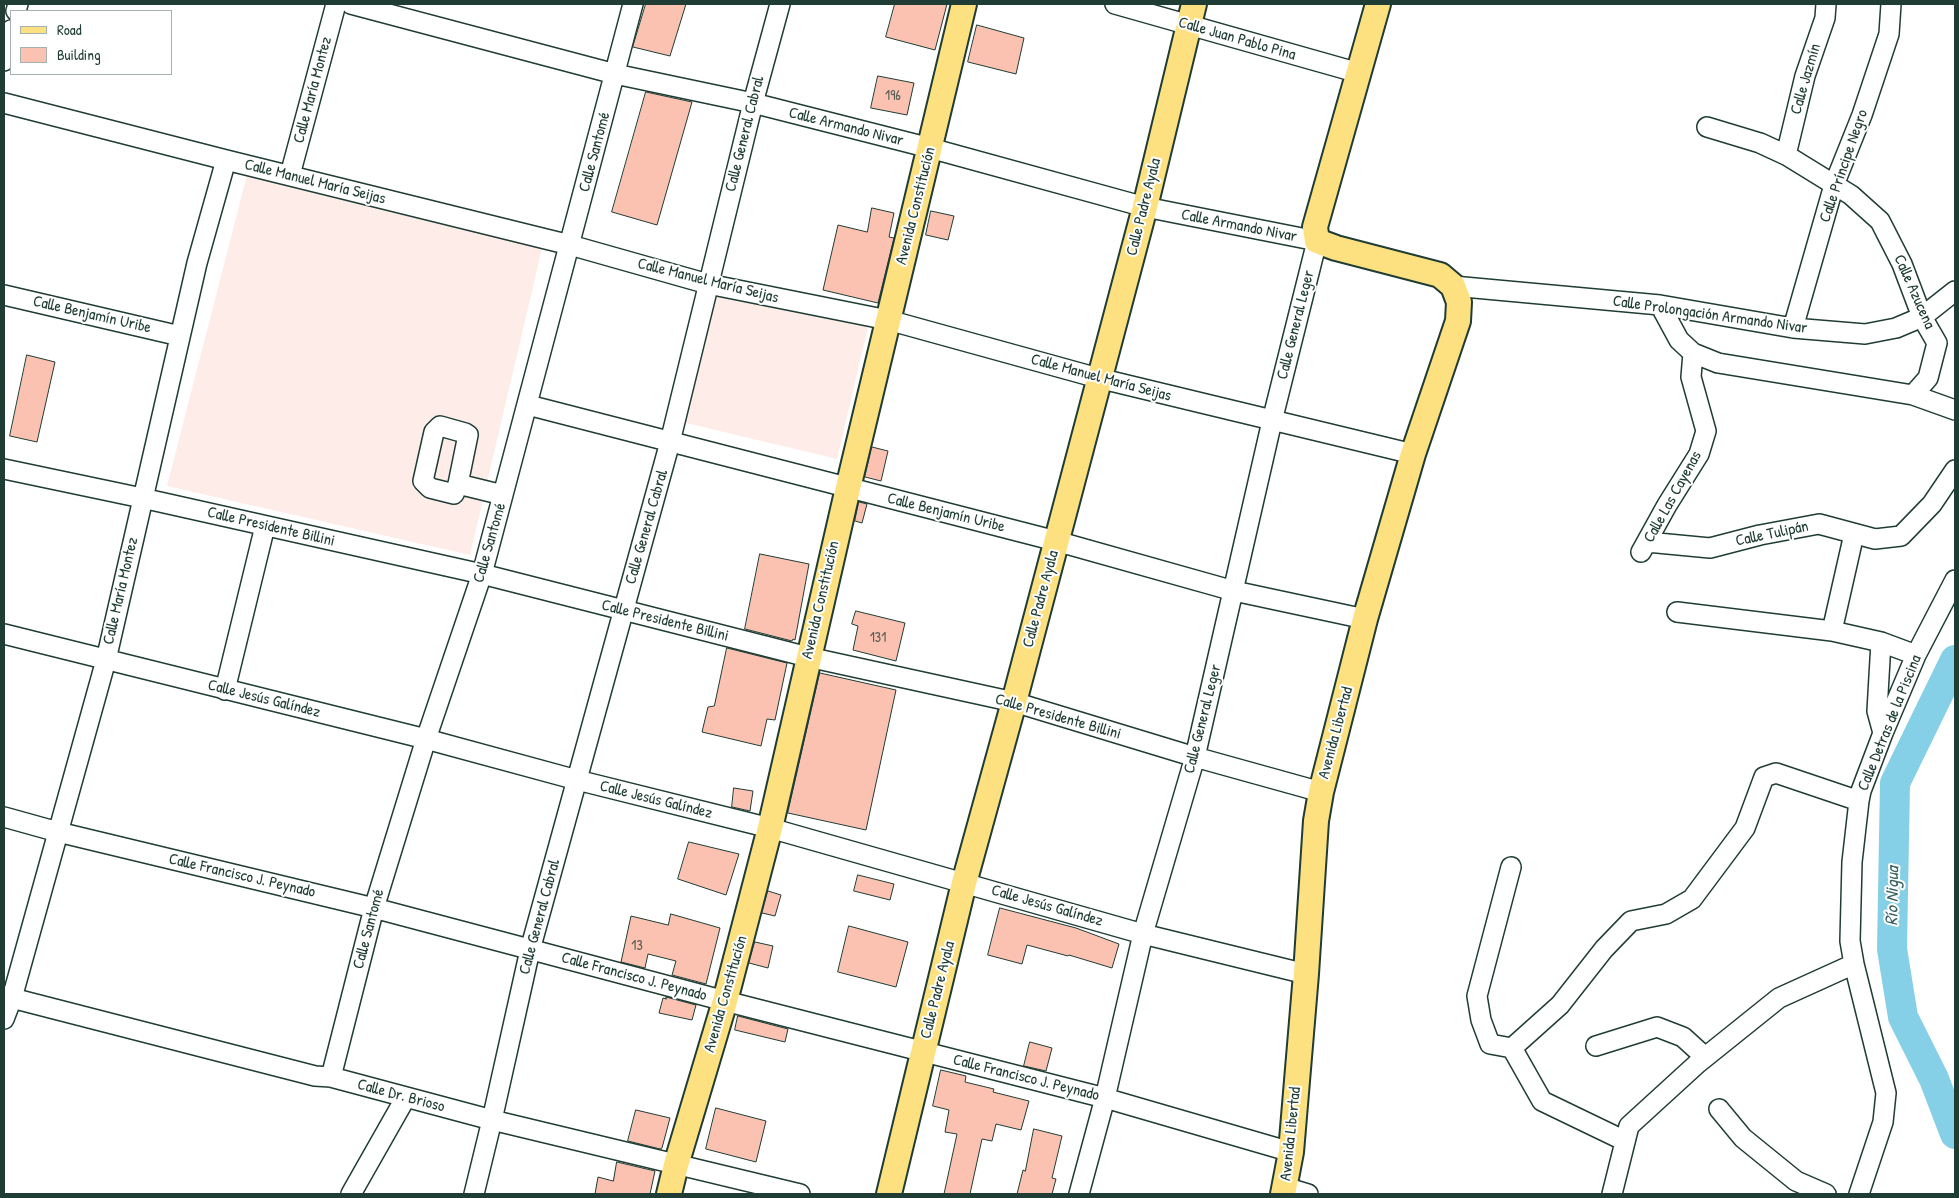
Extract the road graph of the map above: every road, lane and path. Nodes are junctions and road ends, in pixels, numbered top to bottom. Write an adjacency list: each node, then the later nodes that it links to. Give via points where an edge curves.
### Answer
1 (336, 4): 21 (street, Calle María Montez)
2 (351, 4): 14 (street, Calle Armando Nivar)
3 (633, 4): 14 (street, Calle Santomé)
4 (780, 4): 16 (street, Calle General Cabral)
5 (964, 4): 18 (main road, Avenida Constitución)
6 (1115, 4): 10 (street, Calle Juan Pablo Pina)
7 (1378, 4): 13 (main road)
8 (1826, 4): 19 (street, Calle Jazmín, via 1825,18 1805,76)
9 (1891, 4): 22 (street, Calle Príncipe Negro, via 1889,34)
10 (1191, 15): 13 (street, Calle Juan Pablo Pina); 23 (main road, Calle Padre Ayala)
11 (10, 34): 12 (street)
12 (4, 61)
13 (1359, 73): 24 (main road, via 1315,227)
14 (615, 74): 16 (street, Calle Armando Nivar); 25 (street, Calle Santomé)
15 (4, 103): 20 (street, Calle Manuel María Seijas)
16 (753, 103): 18 (street, Calle Armando Nivar); 26 (street, Calle General Cabral)
17 (1707, 127): 19 (street, Calle Azucena, via 1760,143)
18 (930, 148): 23 (street, Calle Armando Nivar); 32 (main road, Avenida Constitución)
19 (1786, 156): 22 (street, Calle Azucena)
20 (226, 160): 21 (street, Calle Manuel María Seijas); 34 (street, Calle María Montez)
21 (290, 175): 25 (street, Calle Manuel María Seijas)
22 (1834, 185): 31 (street, Calle Azucena, via 1851,195 1880,221 1902,264); 33 (street, Calle Príncipe Negro)
23 (1144, 207): 24 (street, Calle Armando Nivar); 36 (main road, Calle Padre Ayala)
24 (1317, 241): 27 (main road, Calle Armando Nivar, via 1440,275); 40 (street, Calle General Leger)
25 (570, 245): 26 (street, Calle Manuel María Seijas); 38 (street, Calle Santomé)
26 (708, 284): 32 (street, Calle Manuel María Seijas); 41 (street, Calle General Cabral)
27 (1453, 286): 30 (street, Calle Prolongación Armando Nivar); 42 (main road, Avenida Libertad, via 1459,302 1458,321)
28 (1955, 291): 31 (street, Calle Prolongación Armando Nivar)
29 (4, 295): 34 (street, Calle Benjamín Uribe)
30 (1660, 305): 33 (street, Calle Prolongación Armando Nivar); 35 (street, via 1679,340)
31 (1922, 317): 33 (street, Calle Prolongación Armando Nivar, via 1896,328 1865,334); 37 (street, Calle Azucena, via 1938,344 1928,378)
32 (888, 320): 36 (street, Calle Manuel María Seijas); 46 (main road, Avenida Constitución)
33 (1792, 328)
34 (180, 336): 48 (street, Calle María Montez)
35 (1693, 353): 37 (street, via 1718,363); 52 (street, Calle Las Cayenas, via 1691,377 1706,430 1699,454)
36 (1098, 378): 40 (street, Calle Manuel María Seijas); 51 (main road, Calle Padre Ayala)
37 (1913, 395): 39 (street)
38 (528, 405): 41 (street, Calle Benjamín Uribe); 47 (street, Calle Santomé)
39 (1955, 410)
40 (1272, 421): 42 (street, Calle Manuel María Seijas); 55 (street, Calle General Leger)
41 (670, 442): 46 (street, Calle Benjamín Uribe); 56 (street, Calle General Cabral)
42 (1413, 454): 58 (main road, Avenida Libertad)
43 (4, 469): 48 (street, Calle Presidente Billini)
44 (1955, 470): 50 (street, Calle Tulipán, via 1932,504 1901,536 1875,540)
45 (458, 484): 47 (street)
46 (848, 488): 51 (street, Calle Benjamín Uribe); 63 (main road, Avenida Constitución)
47 (503, 495): 53 (street, Calle Santomé)
48 (142, 498): 49 (street, Calle Presidente Billini); 64 (street, Calle María Montez)
49 (266, 526): 53 (street, Calle Presidente Billini); 65 (street)
50 (1854, 534): 52 (street, Calle Tulipán, via 1819,524 1710,548); 59 (street)
51 (1056, 541): 55 (street, Calle Benjamín Uribe); 66 (main road, Calle Padre Ayala)
52 (1644, 548)
53 (482, 574): 56 (street, Calle Presidente Billini); 68 (street, Calle Santomé)
54 (1955, 580): 62 (street, Calle Detras de la Piscina)
55 (1234, 591): 58 (street, Calle Benjamín Uribe); 69 (street, Calle General Leger)
56 (623, 611): 63 (street, Calle Presidente Billini); 70 (street, Calle General Cabral)
57 (1677, 612): 59 (street)
58 (1366, 620): 71 (main road, Avenida Libertad)
59 (1832, 631): 61 (street)
60 (4, 634): 64 (street, Calle Jesús Galíndez)
61 (1881, 642): 62 (street); 67 (street, via 1877,711)
62 (1916, 655): 67 (street, Calle Detras de la Piscina)
63 (808, 657): 66 (street, Calle Presidente Billini); 74 (main road, Avenida Constitución)
64 (106, 660): 65 (street, Calle Jesús Galíndez); 75 (street, Calle María Montez)
65 (225, 690): 68 (street, Calle Jesús Galíndez)
66 (1014, 702): 69 (street, Calle Presidente Billini); 77 (main road, Calle Padre Ayala)
67 (1882, 733): 72 (street, Calle Detras de la Piscina)
68 (426, 739): 70 (street, Calle Jesús Galíndez); 78 (street, Calle Santomé)
69 (1195, 757): 71 (street, Calle Presidente Billini); 79 (street, Calle General Leger)
70 (578, 780): 74 (street, Calle Jesús Galíndez); 80 (street, Calle General Cabral)
71 (1321, 792): 82 (main road, Avenida Libertad, via 1316,821)
72 (1859, 801): 81 (street, Calle Detras de la Piscina, via 1852,862 1850,941); 87 (street, via 1776,773 1764,777 1745,828 1692,899 1666,914 1631,921 1560,1005)
73 (4, 817): 75 (street, Calle Francisco J. Peynado)
74 (770, 828): 77 (street, Calle Jesús Galíndez); 84 (main road, Avenida Constitución)
75 (58, 832): 78 (street, Calle Francisco J. Peynado); 83 (street, Calle María Montez)
76 (1510, 867): 87 (street, via 1477,996 1490,1044)
77 (964, 883): 79 (street, Calle Jesús Galíndez); 88 (main road, Calle Padre Ayala)
78 (374, 908): 80 (street, Calle Francisco J. Peynado); 90 (street, Calle Santomé)
79 (1144, 934): 82 (street, Calle Jesús Galíndez); 92 (street, Calle General Leger)
80 (530, 950): 84 (street, Calle Francisco J. Peynado); 94 (street, Calle General Cabral)
81 (1854, 964): 89 (street, via 1779,998); 109 (street, Calle Detras de la Piscina, via 1886,1093 1884,1122)
82 (1306, 974): 96 (main road, Avenida Libertad)
83 (8, 997): 85 (street, Calle María Montez); 90 (street, Calle Dr. Brioso, via 315,1076)
84 (725, 1001): 88 (street, Calle Francisco J. Peynado); 97 (main road, Avenida Constitución)
85 (4, 1018)
86 (1596, 1046): 89 (street, via 1657,1027 1684,1037)
87 (1512, 1048): 95 (street, via 1542,1101)
88 (922, 1052): 92 (street, Calle Francisco J. Peynado); 104 (main road, Calle Padre Ayala)
89 (1705, 1057): 95 (street, via 1630,1126)
90 (331, 1077): 91 (street, Calle Dr. Brioso)
91 (406, 1096): 94 (street, Calle Dr. Brioso); 100 (street)
92 (1105, 1098): 96 (street, Calle Francisco J. Peynado); 105 (street, Calle General Leger)
93 (1720, 1109): 108 (street, via 1742,1138 1796,1181)
94 (492, 1120): 97 (street, Calle Dr. Brioso); 101 (street, Calle General Cabral)
95 (1625, 1141): 107 (street)
96 (1291, 1152): 99 (main road, Avenida Libertad)
97 (676, 1165): 98 (street, Calle Dr. Brioso); 102 (main road, Avenida Constitución)
98 (766, 1190): 103 (street, Calle Dr. Brioso)
99 (1284, 1191): 106 (street)
100 (351, 1194)
101 (474, 1194)
102 (669, 1194)
103 (800, 1194)
104 (889, 1194)
105 (1079, 1194)
106 (1308, 1194)
107 (1612, 1194)
108 (1826, 1194)
109 (1859, 1194)

